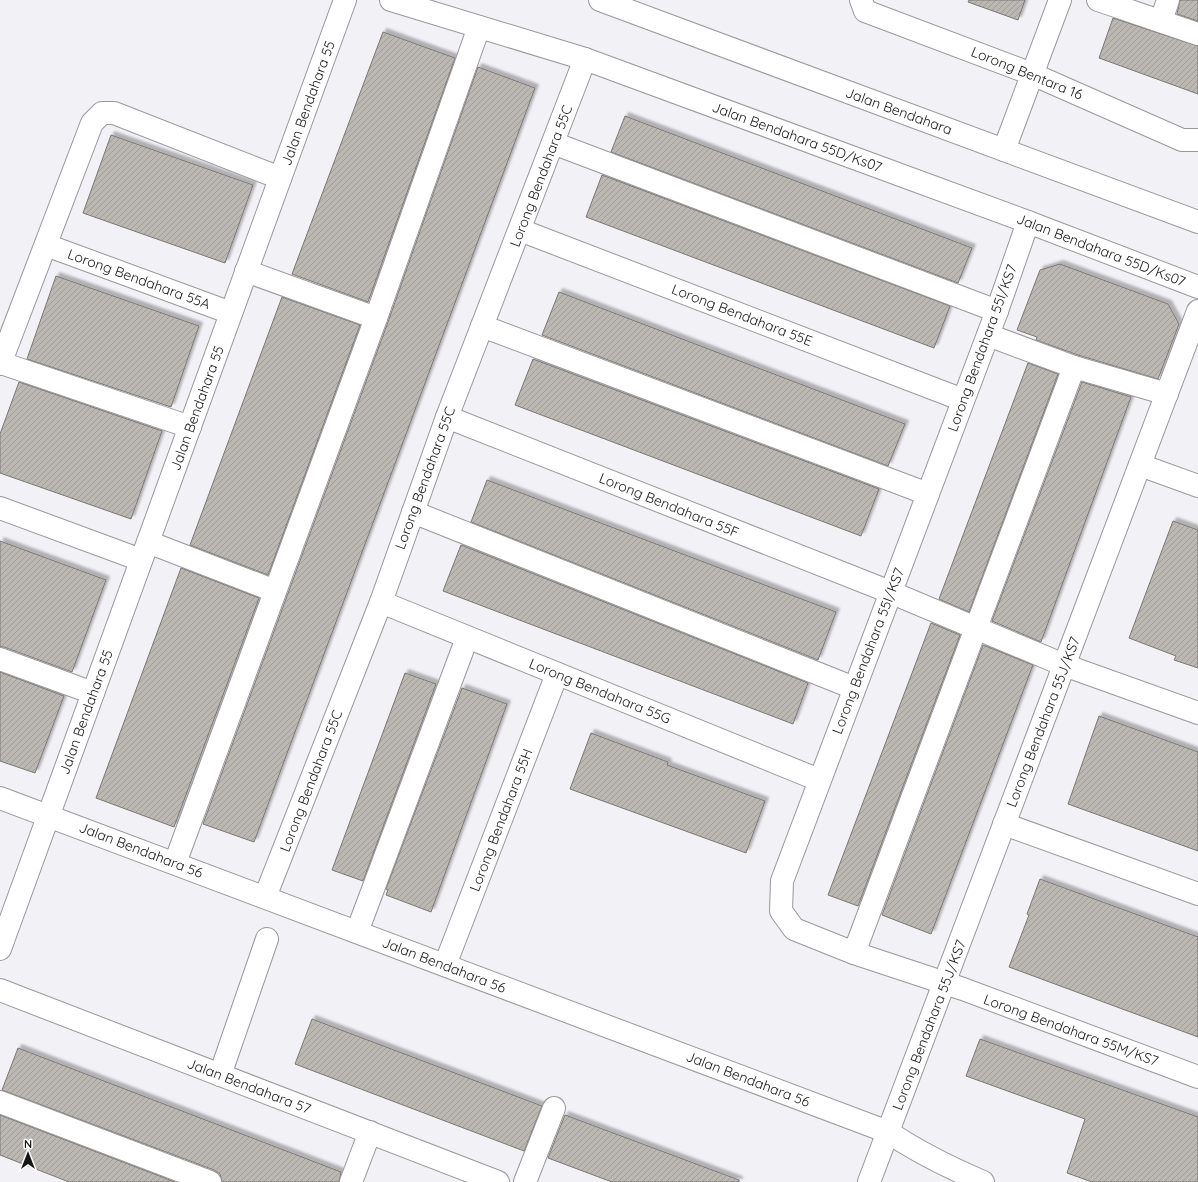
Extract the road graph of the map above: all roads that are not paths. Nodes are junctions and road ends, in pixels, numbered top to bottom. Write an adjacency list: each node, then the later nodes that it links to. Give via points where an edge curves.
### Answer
1 (345, 0): 16 (street, Jalan Bendahara 55)
2 (391, 0): 9 (street, Jalan Bendahara 55D/Ks07)
3 (600, 0): 15 (street, Jalan Bendahara)
4 (861, 0): 12 (street, Lorong Bentara 16, via 865,11)
5 (1060, 0): 12 (street)
6 (1098, 0): 8 (street)
7 (1168, 0): 8 (street)
8 (1161, 21): 10 (street)
9 (479, 27): 11 (street, Jalan Bendahara 55D/Ks07); 26 (street)
10 (1198, 34)
11 (585, 59): 14 (street, Lorong Bendahara 55C); 17 (street, Jalan Bendahara 55D/Ks07)
12 (1032, 74): 13 (street, Lorong Bentara 16, via 1182,140); 15 (street)
13 (1198, 140)
14 (553, 143): 19 (street, Lorong Bendahara 55C); 23 (street)
15 (1004, 150): 18 (street, Jalan Bendahara)
16 (280, 178): 20 (street, via 114,113 102,112 92,123); 21 (street, Jalan Bendahara 55)
17 (1028, 222): 22 (street, Jalan Bendahara 55D/Ks07); 23 (street, Lorong Bendahara 55I/KS7)
18 (1198, 222)
19 (520, 230): 27 (street, Lorong Bendahara 55C); 32 (street, Lorong Bendahara 55E)
20 (46, 245): 25 (street, Lorong Bendahara 55A); 29 (street)
21 (246, 271): 25 (street, Jalan Bendahara 55); 26 (street)
22 (1198, 287)
23 (997, 311): 28 (street, Lorong Bendahara 55I/KS7)
24 (1198, 311): 31 (street, Lorong Bendahara 55J/KS7)
25 (231, 313): 34 (street, Jalan Bendahara 55)
26 (376, 318): 41 (street)
27 (482, 326): 33 (street, Lorong Bendahara 55C); 37 (street)
28 (988, 335): 30 (street); 32 (street, Lorong Bendahara 55I/KS7)
29 (0, 363): 34 (street)
30 (1074, 367): 31 (street); 44 (street)
31 (1167, 394): 35 (street, Lorong Bendahara 55J/KS7)
32 (963, 400): 37 (street, Lorong Bendahara 55I/KS7)
33 (447, 417): 39 (street, Lorong Bendahara 55C); 42 (street, Lorong Bendahara 55F)
34 (190, 427): 40 (street, Jalan Bendahara 55)
35 (1140, 465): 36 (street); 47 (street, Lorong Bendahara 55J/KS7)
36 (1198, 486)
37 (928, 494): 42 (street, Lorong Bendahara 55I/KS7)
38 (0, 508): 40 (street)
39 (413, 512): 43 (street, Lorong Bendahara 55C); 49 (street)
40 (145, 551): 41 (street); 50 (street, Jalan Bendahara 55)
41 (275, 590): 56 (street)
42 (890, 592): 44 (street, Lorong Bendahara 55F); 49 (street, Lorong Bendahara 55I/KS7)
43 (381, 602): 45 (street, Lorong Bendahara 55G); 58 (street, Lorong Bendahara 55C)
44 (976, 628): 47 (street, Lorong Bendahara 55F); 62 (street)
45 (467, 638): 48 (street, Lorong Bendahara 55G); 59 (street)
46 (0, 659): 50 (street)
47 (1064, 666): 51 (street, Lorong Bendahara 55F); 55 (street, Lorong Bendahara 55J/KS7)
48 (557, 674): 52 (street, Lorong Bendahara 55G); 63 (street, Lorong Bendahara 55H)
49 (854, 688): 52 (street, Lorong Bendahara 55I/KS7)
50 (93, 693): 54 (street, Jalan Bendahara 55)
51 (1198, 713)
52 (819, 780): 62 (street, Lorong Bendahara 55I/KS7, via 782,881 781,911 794,929)
53 (0, 798): 54 (street, Jalan Bendahara 56)
54 (48, 815): 56 (street, Jalan Bendahara 56); 61 (street, Jalan Bendahara 55)
55 (1004, 824): 57 (street); 64 (street, Lorong Bendahara 55J/KS7)
56 (175, 863): 58 (street, Jalan Bendahara 56)
57 (1198, 894)
58 (265, 897): 59 (street, Jalan Bendahara 56)
59 (357, 932): 63 (street, Jalan Bendahara 56)
60 (267, 939): 66 (street)
61 (0, 948)
62 (854, 953): 64 (street, Lorong Bendahara 55I/KS7)
63 (445, 965): 71 (street, Jalan Bendahara 56)
64 (945, 982): 67 (street, Lorong Bendahara 55M/KS7); 71 (street, Lorong Bendahara 55J/KS7)
65 (0, 990): 66 (street, Jalan Bendahara 57)
66 (220, 1075): 70 (street, Jalan Bendahara 57)
67 (1198, 1077)
68 (0, 1102): 72 (street)
69 (554, 1108): 75 (street)
70 (370, 1132): 73 (street); 74 (street, Jalan Bendahara 57)
71 (888, 1132): 76 (street, Lorong Bendahara 55J/KS7); 77 (street, Jalan Bendahara 56, via 942,1164)
72 (210, 1182)
73 (351, 1182)
74 (498, 1182)
75 (525, 1182)
76 (869, 1182)
77 (982, 1182)

